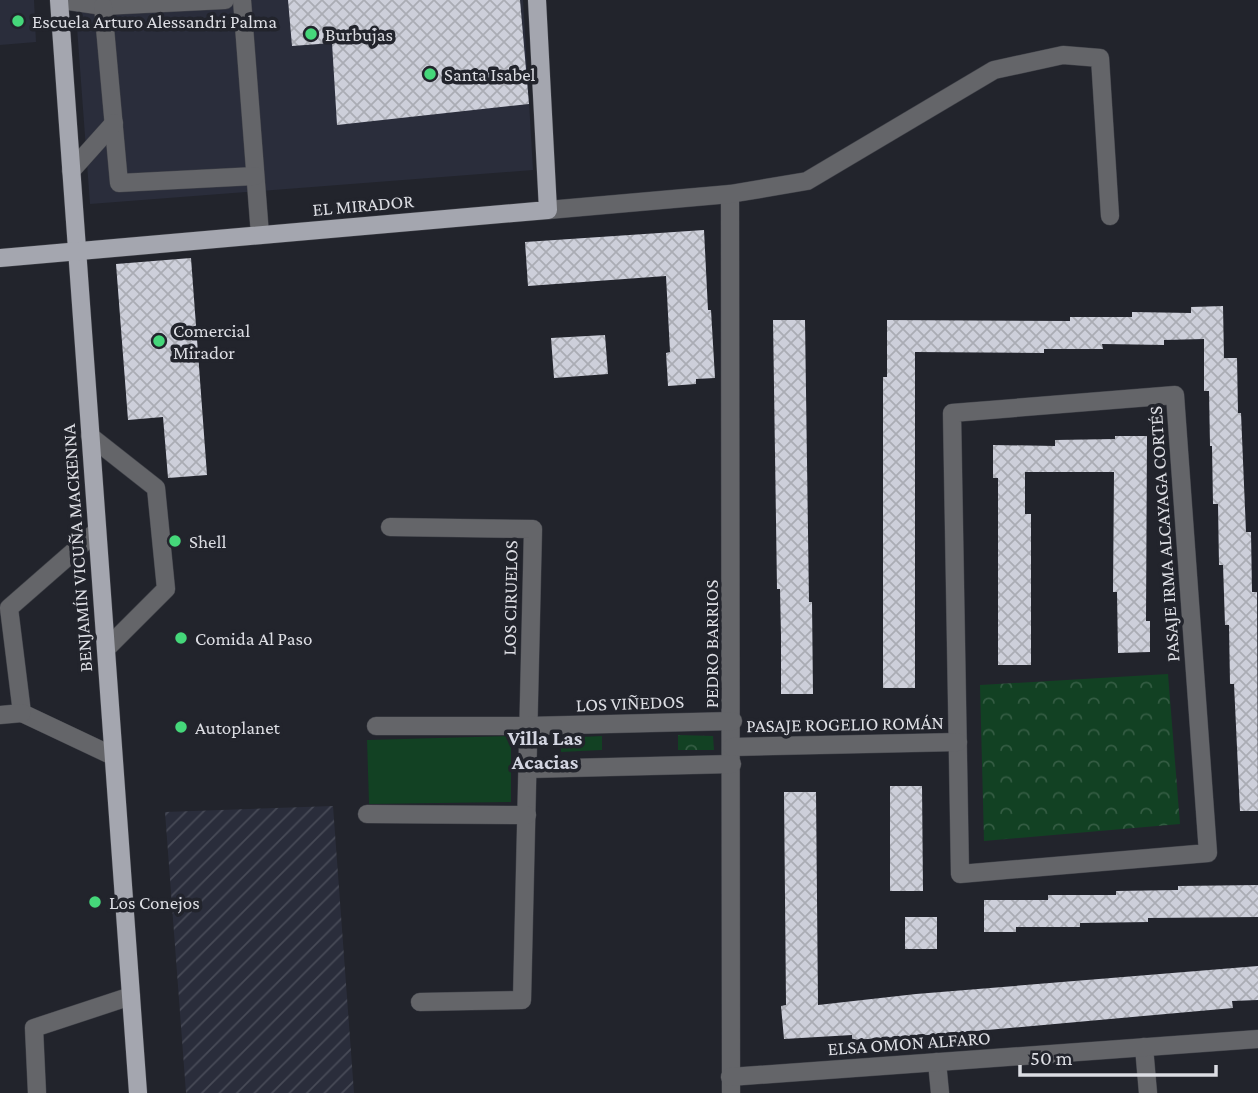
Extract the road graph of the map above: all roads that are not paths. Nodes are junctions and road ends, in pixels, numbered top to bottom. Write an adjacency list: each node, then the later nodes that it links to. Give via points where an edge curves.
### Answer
1 (60, 0): 5 (street); 7 (main road, BENJAMÍN VICUÑA MACKENNA)
2 (225, 0): 5 (street)
3 (242, 0): 8 (street)
4 (537, 0): 10 (main road)
5 (103, 6): 6 (street)
6 (114, 123): 7 (street); 8 (street, via 119,183)
7 (71, 171): 13 (main road, BENJAMÍN VICUÑA MACKENNA)
8 (255, 176): 12 (street)
9 (730, 194): 10 (street, EL MIRADOR); 11 (street, EL MIRADOR, via 807,181 995,70 1063,55 1100,58); 22 (street, PEDRO BARRIOS)
10 (548, 210): 12 (main road, EL MIRADOR)
11 (1110, 216)
12 (260, 235): 13 (main road, EL MIRADOR)
13 (77, 251): 14 (main road, EL MIRADOR); 15 (main road, BENJAMÍN VICUÑA MACKENNA)
14 (0, 257)
15 (90, 436): 17 (main road, BENJAMÍN VICUÑA MACKENNA); 19 (street, via 156,488 166,589)
16 (390, 527): 24 (street, LOS CIRUELOS, via 533,529)
17 (97, 531): 18 (street); 19 (main road, BENJAMÍN VICUÑA MACKENNA)
18 (5, 608): 20 (street)
19 (106, 649): 27 (main road, BENJAMÍN VICUÑA MACKENNA)
20 (22, 713): 21 (street); 27 (street)
21 (0, 715)
22 (733, 721): 24 (street, LOS VIÑEDOS); 26 (street, PEDRO BARRIOS)
23 (376, 726): 24 (street)
24 (528, 726): 28 (street, LOS CIRUELOS)
25 (958, 742): 25 (street, PASAJE IRMA ALCAYAGA CORTÉS, via 952,413 1175,395 1208,853 960,874); 26 (street, PASAJE ROGELIO ROMÁN)
26 (732, 755): 28 (street); 36 (street, PEDRO BARRIOS)
27 (113, 756): 31 (main road, BENJAMÍN VICUÑA MACKENNA)
28 (528, 769): 30 (street, LOS CIRUELOS)
29 (367, 814): 30 (street)
30 (527, 815): 32 (street, LOS CIRUELOS, via 522,1000)
31 (131, 996): 37 (street, via 34,1028); 38 (main road, BENJAMÍN VICUÑA MACKENNA)
32 (420, 1002)
33 (1258, 1039): 34 (street, ELSA OMON ALFARO)
34 (1144, 1047): 35 (street, ELSA OMON ALFARO); 40 (street)
35 (937, 1062): 36 (street, ELSA OMON ALFARO); 39 (street)
36 (731, 1085)
37 (37, 1093)
38 (138, 1093)
39 (940, 1093)
40 (1148, 1093)

